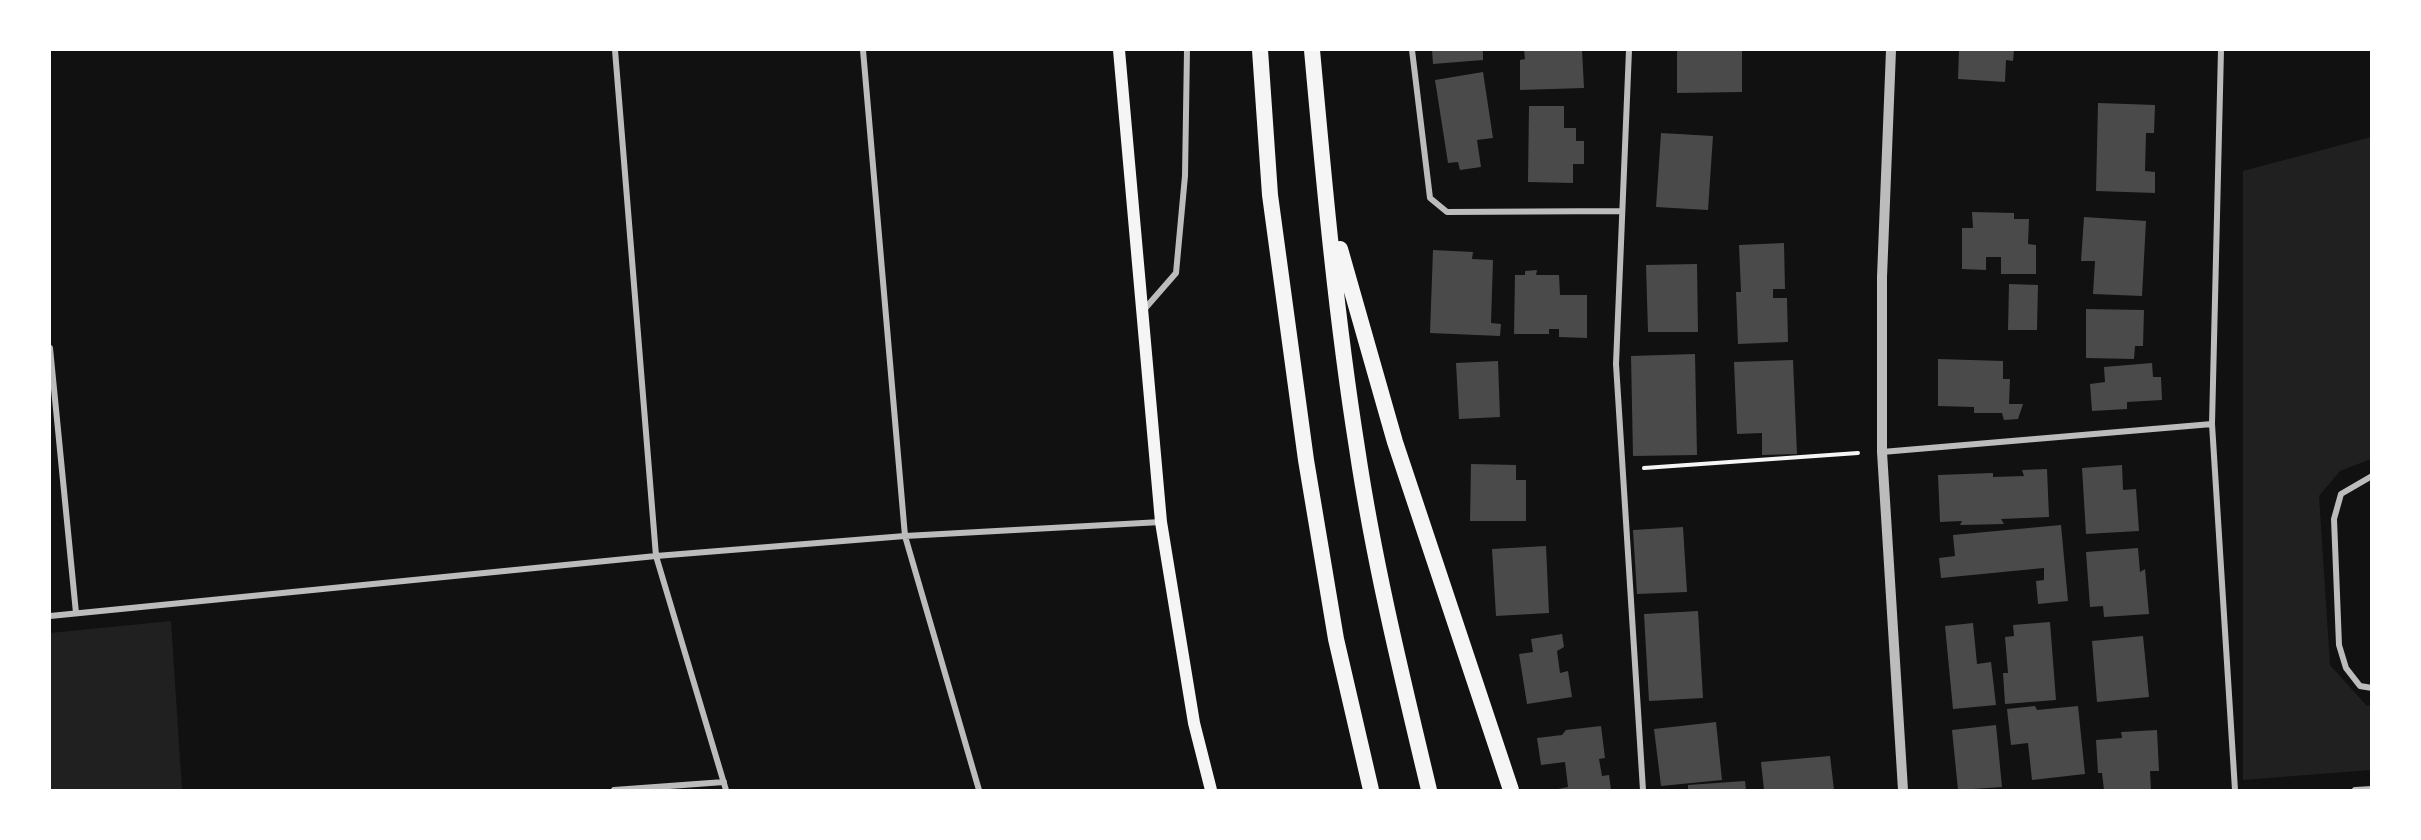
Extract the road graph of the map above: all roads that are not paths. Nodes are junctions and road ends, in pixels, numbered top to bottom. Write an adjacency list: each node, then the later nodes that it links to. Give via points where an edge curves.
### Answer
1 (615, 50): 20 (street)
2 (863, 50): 19 (street)
3 (1119, 50): 13 (main road)
4 (1187, 50): 13 (street, via 1185,176 1176,273)
5 (1260, 50): 30 (highway, via 1270,195 1306,460 1336,639)
6 (1312, 50): 11 (highway)
7 (1412, 50): 12 (street, via 1430,198 1447,212)
8 (1629, 50): 12 (street)
9 (1891, 50): 16 (street, via 1882,277)
10 (2221, 50): 15 (street)
11 (1325, 196): 31 (highway, via 1357,448 1390,625); 32 (highway, via 1395,442)
12 (1622, 211): 33 (street, via 1616,364)
13 (1142, 312): 18 (main road)
14 (50, 348): 21 (street)
15 (2212, 424): 16 (street); 35 (street)
16 (1882, 452): 34 (street)
17 (2372, 476): 23 (street, via 2341,494 2334,519 2339,645 2346,669 2360,686)
18 (1161, 522): 19 (street); 29 (main road, via 1194,723)
19 (905, 536): 20 (street); 28 (street)
20 (656, 556): 21 (street); 24 (street)
21 (75, 613): 22 (street)
22 (50, 616)
23 (2372, 688)
24 (724, 782): 26 (street); 27 (street)
25 (2372, 789): 36 (street)
26 (614, 790)
27 (726, 790)
28 (979, 790)
29 (1211, 790)
30 (1371, 790)
31 (1429, 790)
32 (1511, 790)
33 (1643, 790)
34 (1903, 790)
35 (2235, 790)
36 (2355, 790)

